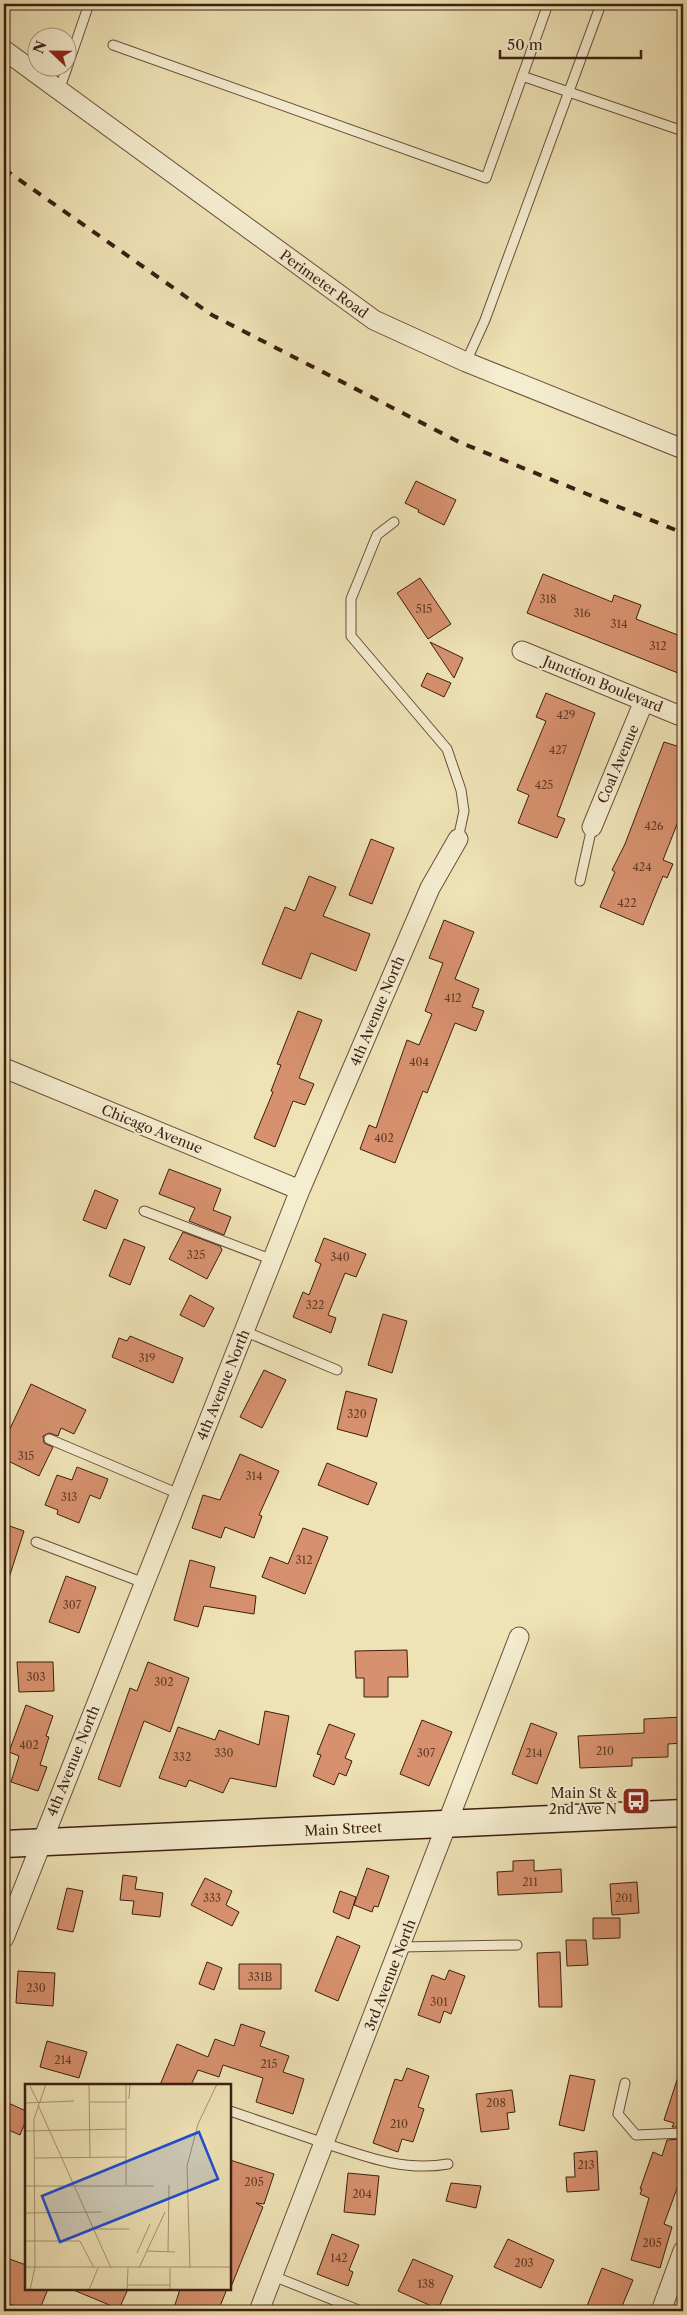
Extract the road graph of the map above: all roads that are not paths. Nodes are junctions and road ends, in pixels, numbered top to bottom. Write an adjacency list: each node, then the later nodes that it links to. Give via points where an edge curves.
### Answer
1 (89, 4): 4 (lane)
2 (548, 4): 7 (lane)
3 (600, 4): 10 (lane)
4 (78, 35)
5 (113, 45): 7 (lane, via 486,178)
6 (4, 50): 9 (street, Perimeter Road)
7 (522, 76): 10 (lane)
8 (63, 78): 9 (lane)
9 (59, 90): 12 (street, Perimeter Road, via 374,320)
10 (568, 92): 11 (lane); 12 (lane, via 485,320)
11 (683, 132)
12 (466, 362): 13 (street, Perimeter Road)
13 (682, 443)
14 (394, 522): 19 (lane, via 377,534 351,598 351,636 446,749 461,790 464,811)
15 (522, 651): 16 (street, Junction Boulevard)
16 (644, 701): 17 (street, Junction Boulevard); 18 (street, Coal Avenue)
17 (683, 716)
18 (592, 827): 20 (lane)
19 (458, 839): 22 (street, 4th Avenue North, via 430,888)
20 (580, 881)
21 (4, 1068): 22 (street, Chicago Avenue)
22 (300, 1190): 24 (street, 4th Avenue North)
23 (144, 1211): 24 (lane)
24 (273, 1260): 25 (street, 4th Avenue North)
25 (244, 1332): 26 (lane); 28 (street, 4th Avenue North)
26 (337, 1370)
27 (50, 1439): 28 (lane)
28 (179, 1494): 30 (street, 4th Avenue North)
29 (36, 1542): 30 (lane)
30 (144, 1583): 34 (street, 4th Avenue North)
31 (519, 1637): 33 (street, 3rd Avenue North)
32 (683, 1813): 33 (street, Main Street)
33 (449, 1823): 34 (street, Main Street); 38 (street, 3rd Avenue North)
34 (40, 1843): 35 (street, Main Street); 36 (street, 4th Avenue North)
35 (4, 1844)
36 (4, 1938)
37 (517, 1945): 38 (lane)
38 (401, 1947): 42 (street, 3rd Avenue North)
39 (625, 2083): 41 (lane, via 618,2114 636,2135)
40 (231, 2111): 42 (lane)
41 (683, 2134)
42 (324, 2143): 43 (lane, via 396,2165 427,2168); 45 (street, 3rd Avenue North)
43 (448, 2164)
44 (683, 2251): 48 (street)
45 (273, 2276): 46 (street, 3rd Avenue North); 47 (lane)
46 (259, 2311)
47 (361, 2311)
48 (661, 2311)

